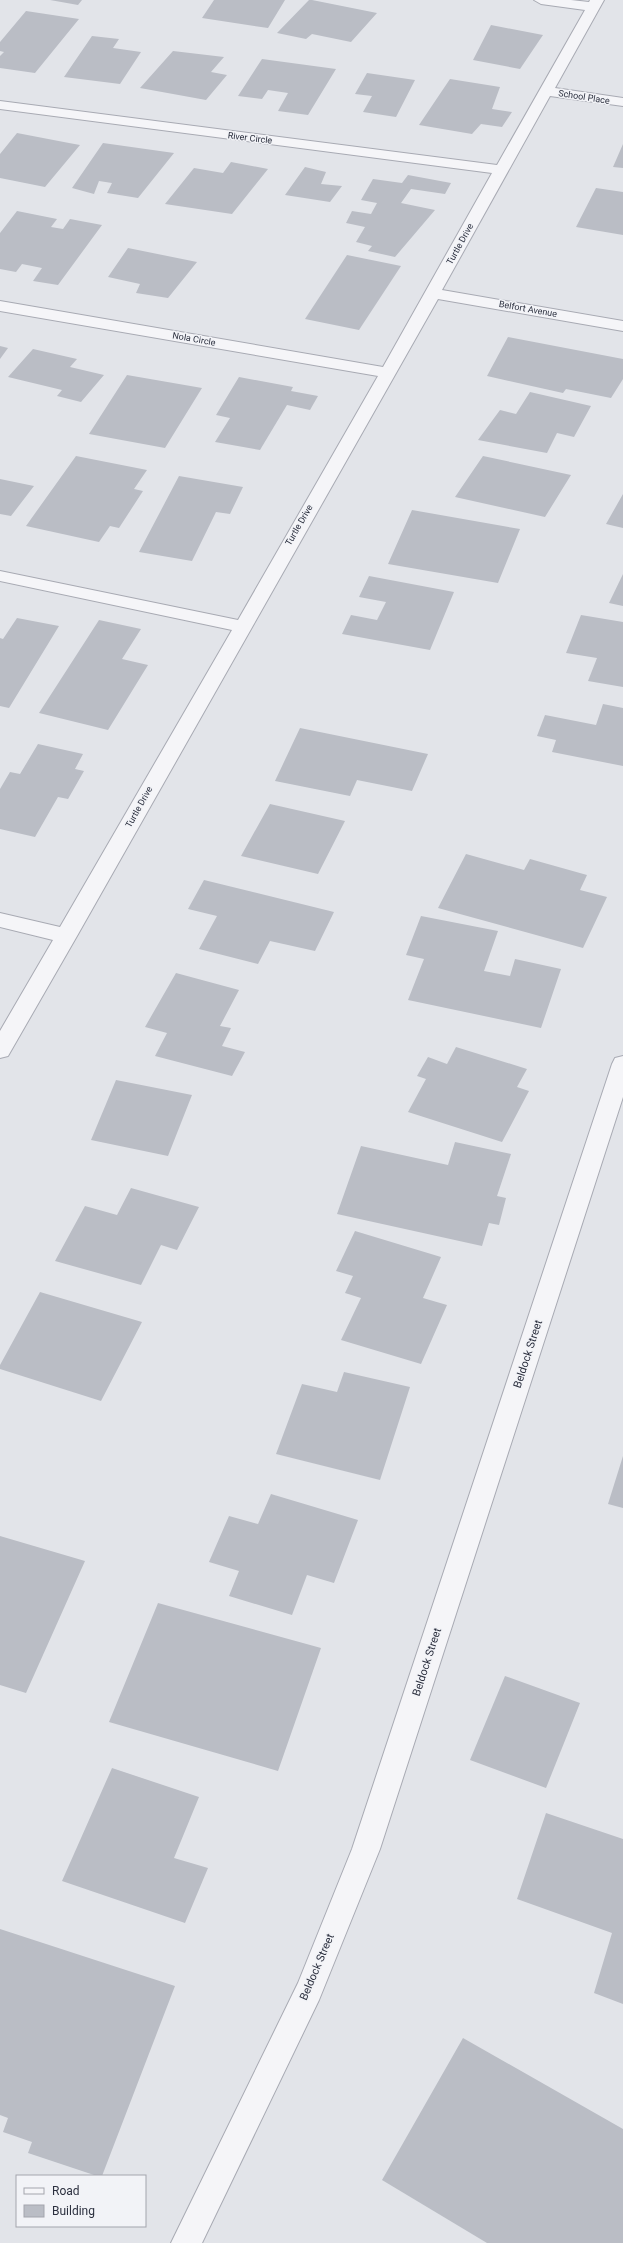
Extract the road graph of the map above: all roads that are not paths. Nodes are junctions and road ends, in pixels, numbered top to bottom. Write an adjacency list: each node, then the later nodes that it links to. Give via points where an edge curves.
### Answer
1 (541, 0): 2 (street)
2 (595, 3): 3 (street, Turtle Drive)
3 (546, 91): 4 (street, School Place); 6 (street, Turtle Drive)
4 (623, 102)
5 (0, 105): 6 (street, River Circle)
6 (501, 170): 7 (street, Turtle Drive)
7 (432, 292): 9 (street, Belfort Avenue); 10 (street, Turtle Drive)
8 (0, 306): 10 (street, Nola Circle)
9 (623, 326)
10 (388, 373): 12 (street, Turtle Drive)
11 (0, 576): 12 (street)
12 (241, 626): 14 (street, Turtle Drive)
13 (0, 920): 14 (street)
14 (67, 936): 15 (street, Turtle Drive)
15 (0, 1050)
16 (623, 1064): 17 (street, Beldock Street, via 366,1849 309,1990)
17 (186, 2243)

